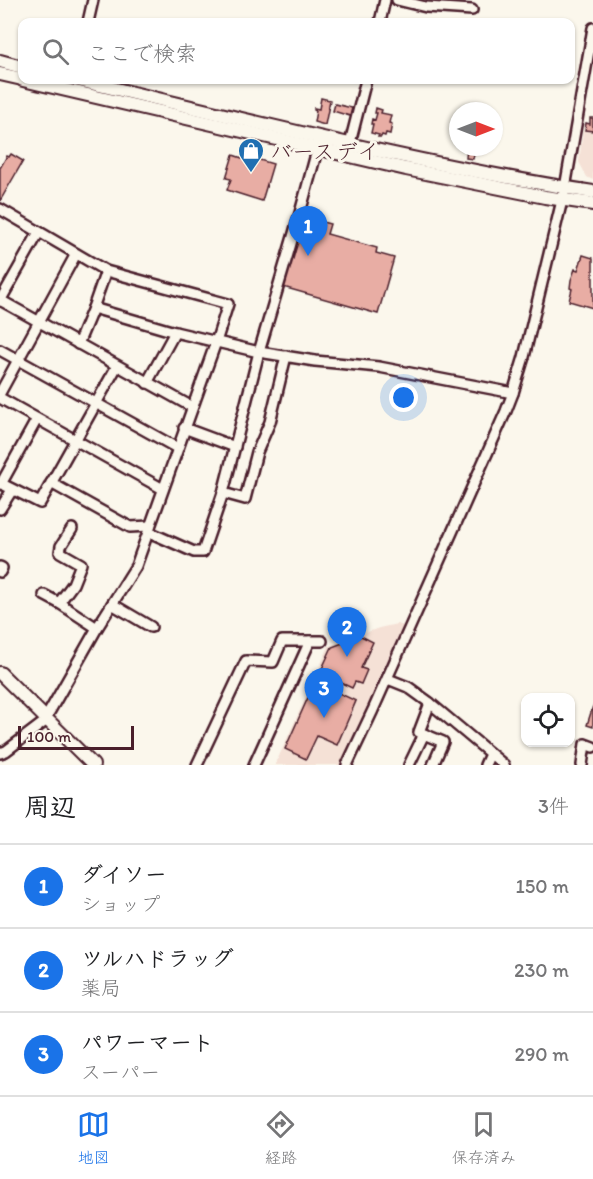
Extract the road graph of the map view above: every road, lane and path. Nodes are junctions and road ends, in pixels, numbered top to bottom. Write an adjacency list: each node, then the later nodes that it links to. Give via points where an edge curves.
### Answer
1 (93, 0): 5 (street)
2 (385, 0): 6 (street)
3 (397, 0): 4 (street, via 426,7)
4 (472, 10)
5 (89, 18)
6 (381, 18)
7 (593, 28): 17 (street)
8 (0, 62): 9 (main road)
9 (18, 66)
10 (0, 74): 11 (main road)
11 (18, 79)
12 (80, 84): 14 (main road)
13 (365, 84): 15 (street)
14 (319, 142): 15 (main road); 17 (main road, via 406,169); 30 (street)
15 (350, 143): 17 (main road)
16 (593, 192): 17 (main road)
17 (563, 194): 18 (main road); 36 (street)
18 (593, 204)
19 (0, 210): 20 (street)
20 (39, 232): 21 (street); 23 (street)
21 (76, 255): 22 (street); 25 (street)
22 (106, 271): 24 (street); 27 (street, via 228,304)
23 (0, 300): 25 (street)
24 (93, 308): 26 (street); 28 (street)
25 (39, 322): 28 (street); 32 (street)
26 (175, 332): 27 (street); 34 (street)
27 (216, 342): 30 (street); 39 (street)
28 (78, 344): 33 (street)
29 (0, 350): 32 (street)
30 (259, 352): 31 (street); 43 (street)
31 (286, 356): 36 (street, via 379,367); 49 (street, via 270,422 244,499)
32 (18, 360): 35 (street); 38 (street)
33 (117, 366): 34 (street); 38 (street)
34 (147, 382): 39 (street)
35 (0, 393)
36 (513, 393): 63 (street)
37 (0, 398): 40 (street)
38 (96, 403): 42 (street); 44 (street)
39 (192, 407): 41 (street)
40 (37, 419): 42 (street); 46 (street)
41 (184, 428): 43 (street); 44 (street)
42 (75, 439): 45 (street); 47 (street)
43 (235, 447): 49 (street)
44 (177, 448): 47 (street)
45 (51, 483): 48 (street, via 40,503); 52 (street, via 130,527)
46 (1, 484): 48 (street)
47 (163, 489): 52 (street)
48 (12, 490): 50 (street)
49 (223, 493): 52 (street, via 203,552 194,552)
50 (0, 509)
51 (72, 529): 56 (street, via 60,552 81,564)
52 (149, 529): 57 (street, via 136,566)
53 (0, 567): 54 (street)
54 (0, 572)
55 (44, 595): 56 (street)
56 (59, 603): 59 (street)
57 (112, 604): 58 (street); 59 (street)
58 (151, 627)
59 (97, 628): 65 (street)
60 (310, 641): 61 (street); 71 (street, via 282,640 273,662 246,661); 72 (street)
61 (322, 641)
62 (0, 673): 65 (main road)
63 (388, 678): 64 (street); 73 (street)
64 (430, 703): 66 (street, via 419,732); 69 (street)
65 (46, 718): 68 (street); 70 (main road)
66 (424, 734): 74 (street); 75 (street, via 443,742)
67 (593, 747): 78 (street, via 585,744)
68 (0, 753)
69 (490, 754): 76 (street); 77 (street)
70 (93, 765)
71 (197, 765)
72 (254, 765)
73 (347, 765)
74 (409, 765)
75 (433, 765)
76 (485, 765)
77 (504, 765)
78 (582, 765)

